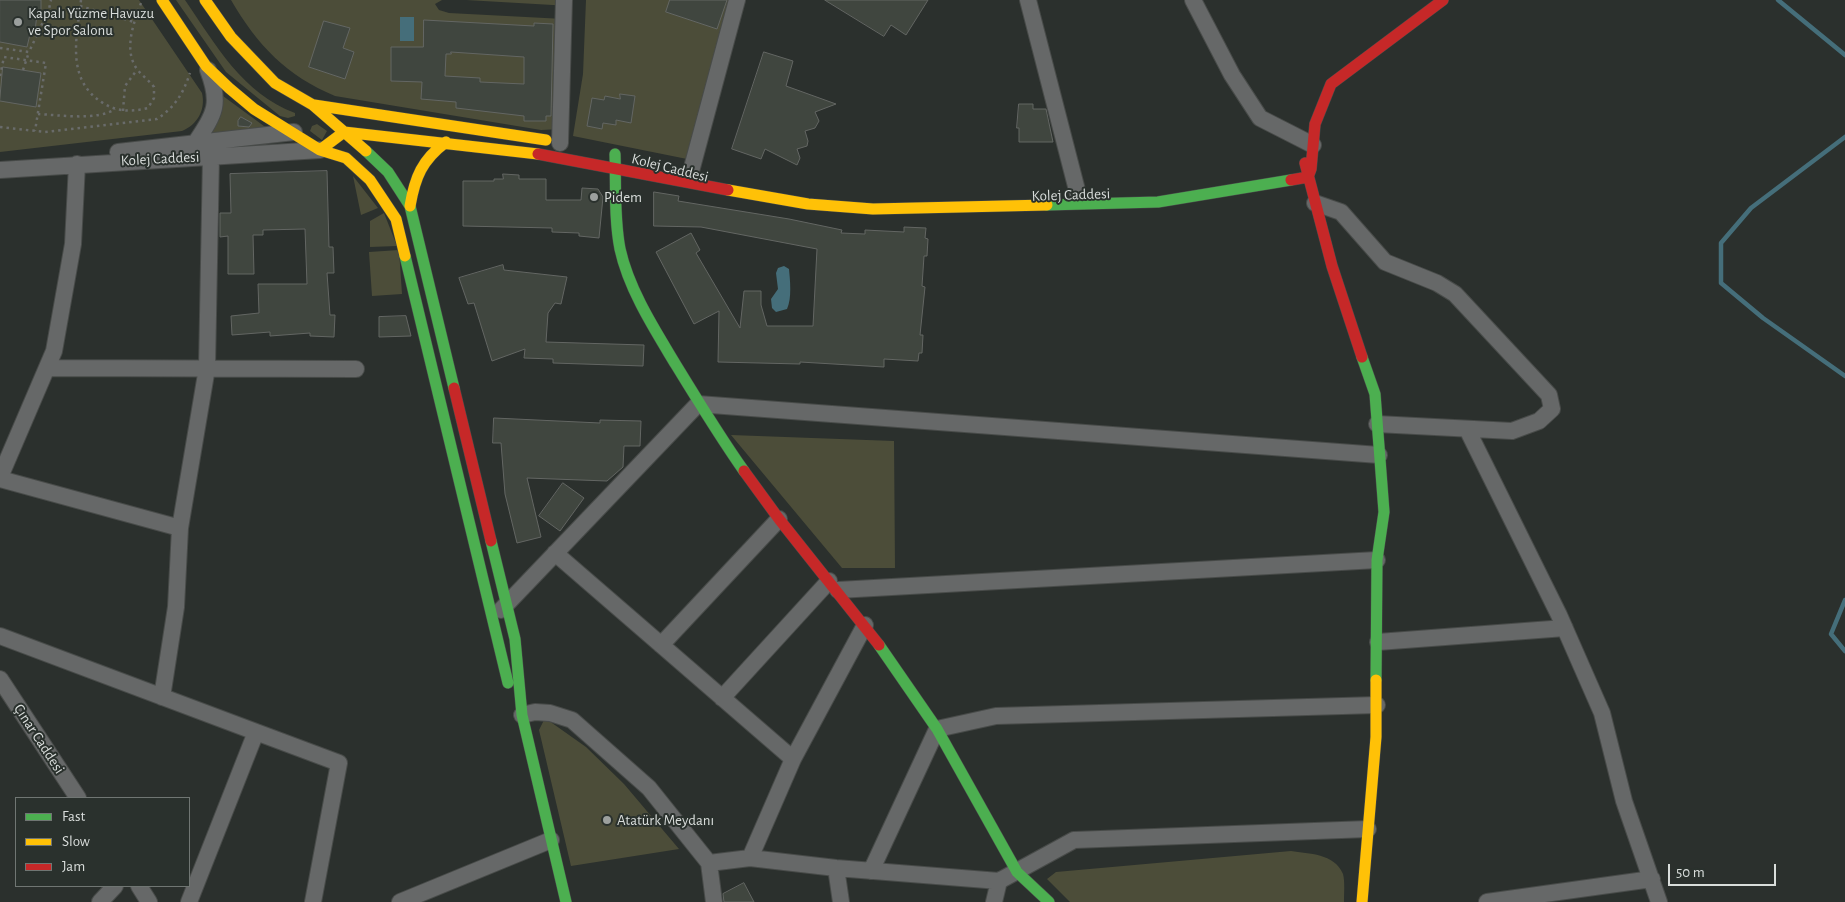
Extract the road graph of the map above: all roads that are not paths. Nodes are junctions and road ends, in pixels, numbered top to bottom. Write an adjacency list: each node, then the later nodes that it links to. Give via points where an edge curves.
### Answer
1 (162, 0): 9 (street)
2 (205, 0): 10 (street, via 231,36 275,82)
3 (564, 0): 16 (street)
4 (737, 0): 25 (street)
5 (1028, 0): 26 (street)
6 (1193, 0): 15 (street, via 1232,75 1260,118)
7 (1431, 0): 15 (street, via 1358,52 1318,86 1305,123)
8 (1444, 0): 15 (street, via 1331,84)
9 (206, 66): 11 (street, via 254,110); 13 (street, via 216,91 214,114)
10 (310, 108): 12 (street); 16 (street)
11 (297, 129): 13 (street, Kolej Caddesi); 17 (street)
12 (344, 132): 14 (street, Kolej Caddesi); 17 (street); 28 (street, via 388,172)
13 (196, 142): 22 (street, Kolej Caddesi)
14 (446, 142): 23 (street, Kolej Caddesi, via 560,156); 28 (street, via 427,155 422,163 414,179)
15 (1309, 142): 24 (street)
16 (565, 144)
17 (320, 150): 19 (street, Kolej Caddesi); 43 (street, via 346,158 370,180 396,219)
18 (615, 154): 23 (street)
19 (211, 156): 21 (street, Kolej Caddesi); 30 (street)
20 (643, 162): 25 (street, Kolej Caddesi)
21 (77, 164): 22 (street, Kolej Caddesi); 29 (street, via 73,244 54,351)
22 (0, 168)
23 (616, 168): 24 (street, Kolej Caddesi, via 808,204 873,209 1158,202); 32 (street, via 620,249 628,274 653,327)
24 (1306, 172): 26 (street, Kolej Caddesi, via 1152,192); 27 (street)
25 (690, 175): 26 (street, Kolej Caddesi, via 810,198 856,201)
26 (1078, 194)
27 (1315, 203): 33 (street, via 1332,266 1375,394); 34 (street, via 1342,212 1385,262 1437,283 1455,294 1549,395 1552,409 1539,421 1512,431)
28 (410, 206): 42 (street)
29 (46, 368): 30 (street); 36 (street)
30 (207, 368): 31 (street); 38 (street)
31 (356, 369)
32 (698, 404): 35 (street); 37 (street); 39 (street)
33 (1377, 424): 34 (street); 35 (street)
34 (1467, 429): 45 (street)
35 (1379, 455): 40 (street, via 1384,512)
36 (0, 478): 38 (street)
37 (779, 519): 41 (street); 48 (street)
38 (180, 528): 50 (street, via 176,607)
39 (555, 553): 42 (street); 48 (street)
40 (1377, 560): 41 (street); 47 (street)
41 (833, 585): 44 (street); 51 (street)
42 (507, 603): 43 (street); 53 (street, via 515,639)
43 (492, 619): 53 (street, via 508,683)
44 (865, 625): 54 (street); 56 (street)
45 (1564, 628): 47 (street); 65 (street, via 1602,713 1624,801)
46 (0, 636): 50 (street)
47 (1378, 642): 52 (street)
48 (661, 645): 51 (street)
49 (0, 679): 57 (street, Çınar Caddesi)
50 (162, 697): 55 (street)
51 (722, 698): 56 (street)
52 (1377, 704): 54 (street, via 996,716); 58 (street)
53 (522, 716): 59 (street); 61 (street, via 535,712 550,713 572,720 649,788)
54 (937, 729): 63 (street); 64 (street)
55 (256, 732): 71 (street); 72 (street, via 339,763)
56 (794, 759): 60 (street)
57 (77, 797)
58 (1368, 829): 64 (street, via 1074,840); 79 (street)
59 (551, 840): 73 (street); 74 (street)
60 (750, 858): 61 (street); 62 (street)
61 (709, 863): 75 (street)
62 (836, 868): 63 (street); 76 (street)
63 (871, 871): 66 (street)
64 (1018, 872): 66 (street); 78 (street)
65 (1652, 879): 80 (street); 81 (street)
66 (1000, 882): 77 (street)
67 (114, 887): 69 (street)
68 (140, 887): 70 (street)
69 (100, 902)
70 (149, 902)
71 (189, 902)
72 (313, 902)
73 (400, 902)
74 (566, 902)
75 (714, 902)
76 (841, 902)
77 (994, 902)
78 (1049, 902)
79 (1362, 902)
80 (1487, 902)
81 (1659, 902)

